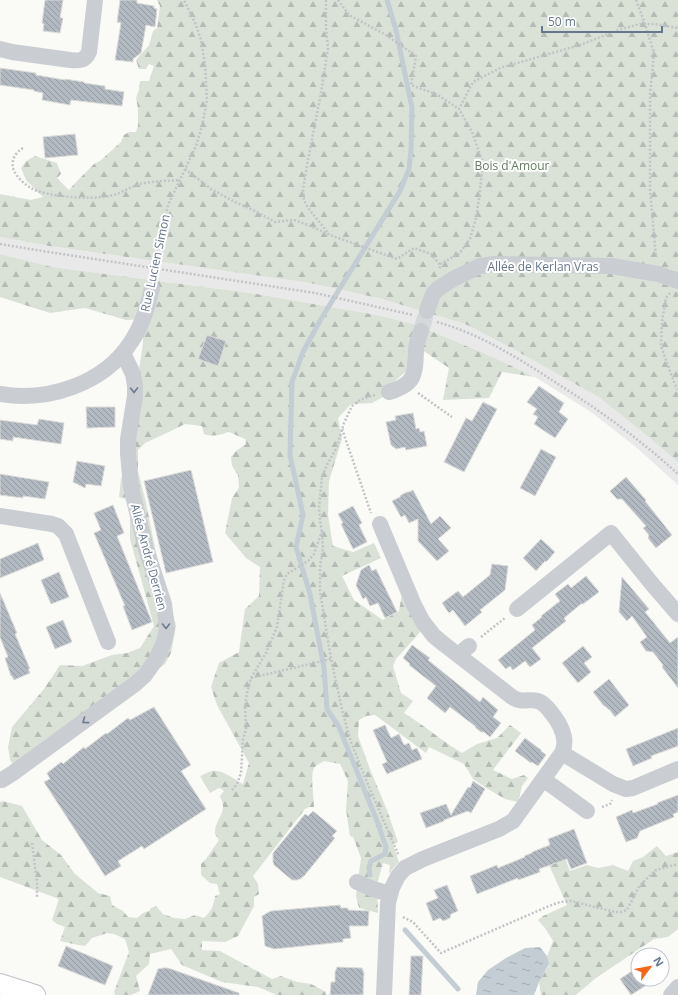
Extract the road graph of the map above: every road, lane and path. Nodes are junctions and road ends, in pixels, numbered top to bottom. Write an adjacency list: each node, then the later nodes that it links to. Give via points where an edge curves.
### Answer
1 (95, 0): 8 (street, via 87,57 77,61)
2 (184, 0): 11 (path, Rue Lucien Simon, via 201,40 207,100 196,146)
3 (326, 0): 13 (path, via 328,48 303,190 308,208)
4 (338, 0): 9 (path, via 349,15 386,35 416,56 410,84 438,95)
5 (636, 0): 6 (path)
6 (645, 24): 7 (path); 9 (path, via 500,68 473,82); 16 (path, via 654,53 650,95 650,189)
7 (678, 28)
8 (0, 49)
9 (459, 109): 15 (path, via 472,132 483,163 479,199 470,239 459,254)
10 (23, 148): 12 (path, via 13,158 14,169 25,184 41,192 72,197 107,197 140,184)
11 (185, 169): 12 (path, Rue Lucien Simon); 13 (path, via 211,189 275,222 294,220)
12 (180, 180): 18 (path, Rue Lucien Simon, bridge, via 168,205)
13 (330, 235): 15 (path, via 397,259 414,248 431,254)
14 (0, 244): 20 (path, via 322,295)
15 (440, 265): 19 (path)
16 (658, 274): 17 (street, Allée de Kerlan Vras); 19 (street, Allée de Kerlan Vras, via 612,266 495,264 480,266)
17 (678, 281): 24 (path, via 666,298 661,346)
18 (152, 288): 22 (street, Rue Lucien Simon, via 142,322)
19 (439, 288): 20 (street, Allée de Kerlan Vras, via 433,294)
20 (425, 316): 29 (path, via 485,340 532,367 596,408)
21 (421, 331): 23 (street, via 416,348 413,377)
22 (123, 353): 26 (street, Rue Lucien Simon, via 100,374 69,389 37,396); 42 (street, Allée André Derrien, one-way to 42, via 133,374 135,386 128,440 131,487 146,549 164,604 167,629 164,642 152,667 135,684)
23 (406, 385): 25 (street); 27 (path)
24 (678, 389)
25 (389, 392): 28 (path, via 360,400 352,406)
26 (0, 394)
27 (452, 417)
28 (342, 429): 31 (path, via 374,520); 32 (path, via 336,449 322,476 319,508)
29 (678, 474)
30 (0, 516): 35 (street, via 52,524 66,534)
31 (380, 524): 36 (street, via 423,622 434,636)
32 (322, 531): 37 (path, via 320,591); 38 (path, via 314,554 308,561 287,574 284,580 277,627 266,653)
33 (517, 609): 34 (street, via 611,533); 36 (path)
34 (678, 614)
35 (108, 642)
36 (464, 651): 39 (street, via 512,697 518,701 537,701 547,707 562,730 565,744)
37 (331, 660): 38 (path); 48 (path, via 351,742)
38 (251, 678): 44 (path, via 245,706 246,729 241,773)
39 (562, 753): 41 (street); 43 (street)
40 (678, 770): 43 (street, via 633,788)
41 (544, 779): 45 (street); 48 (street, via 513,821 507,825 423,858)
42 (1, 780)
43 (621, 788): 45 (path, via 610,804 590,813)
44 (232, 790)
45 (587, 811)
46 (32, 843): 51 (path)
47 (678, 864): 52 (path, via 656,870 640,885 627,910 615,912 571,901 560,902 440,953 413,922 402,916)
48 (405, 868): 50 (street, via 398,876)
49 (357, 882): 50 (street)
50 (390, 894): 52 (street)
51 (37, 896)
52 (388, 915): 56 (street)
53 (0, 984): 55 (main road)
54 (678, 987): 57 (street)
55 (35, 995)
56 (384, 995)
57 (671, 995)

